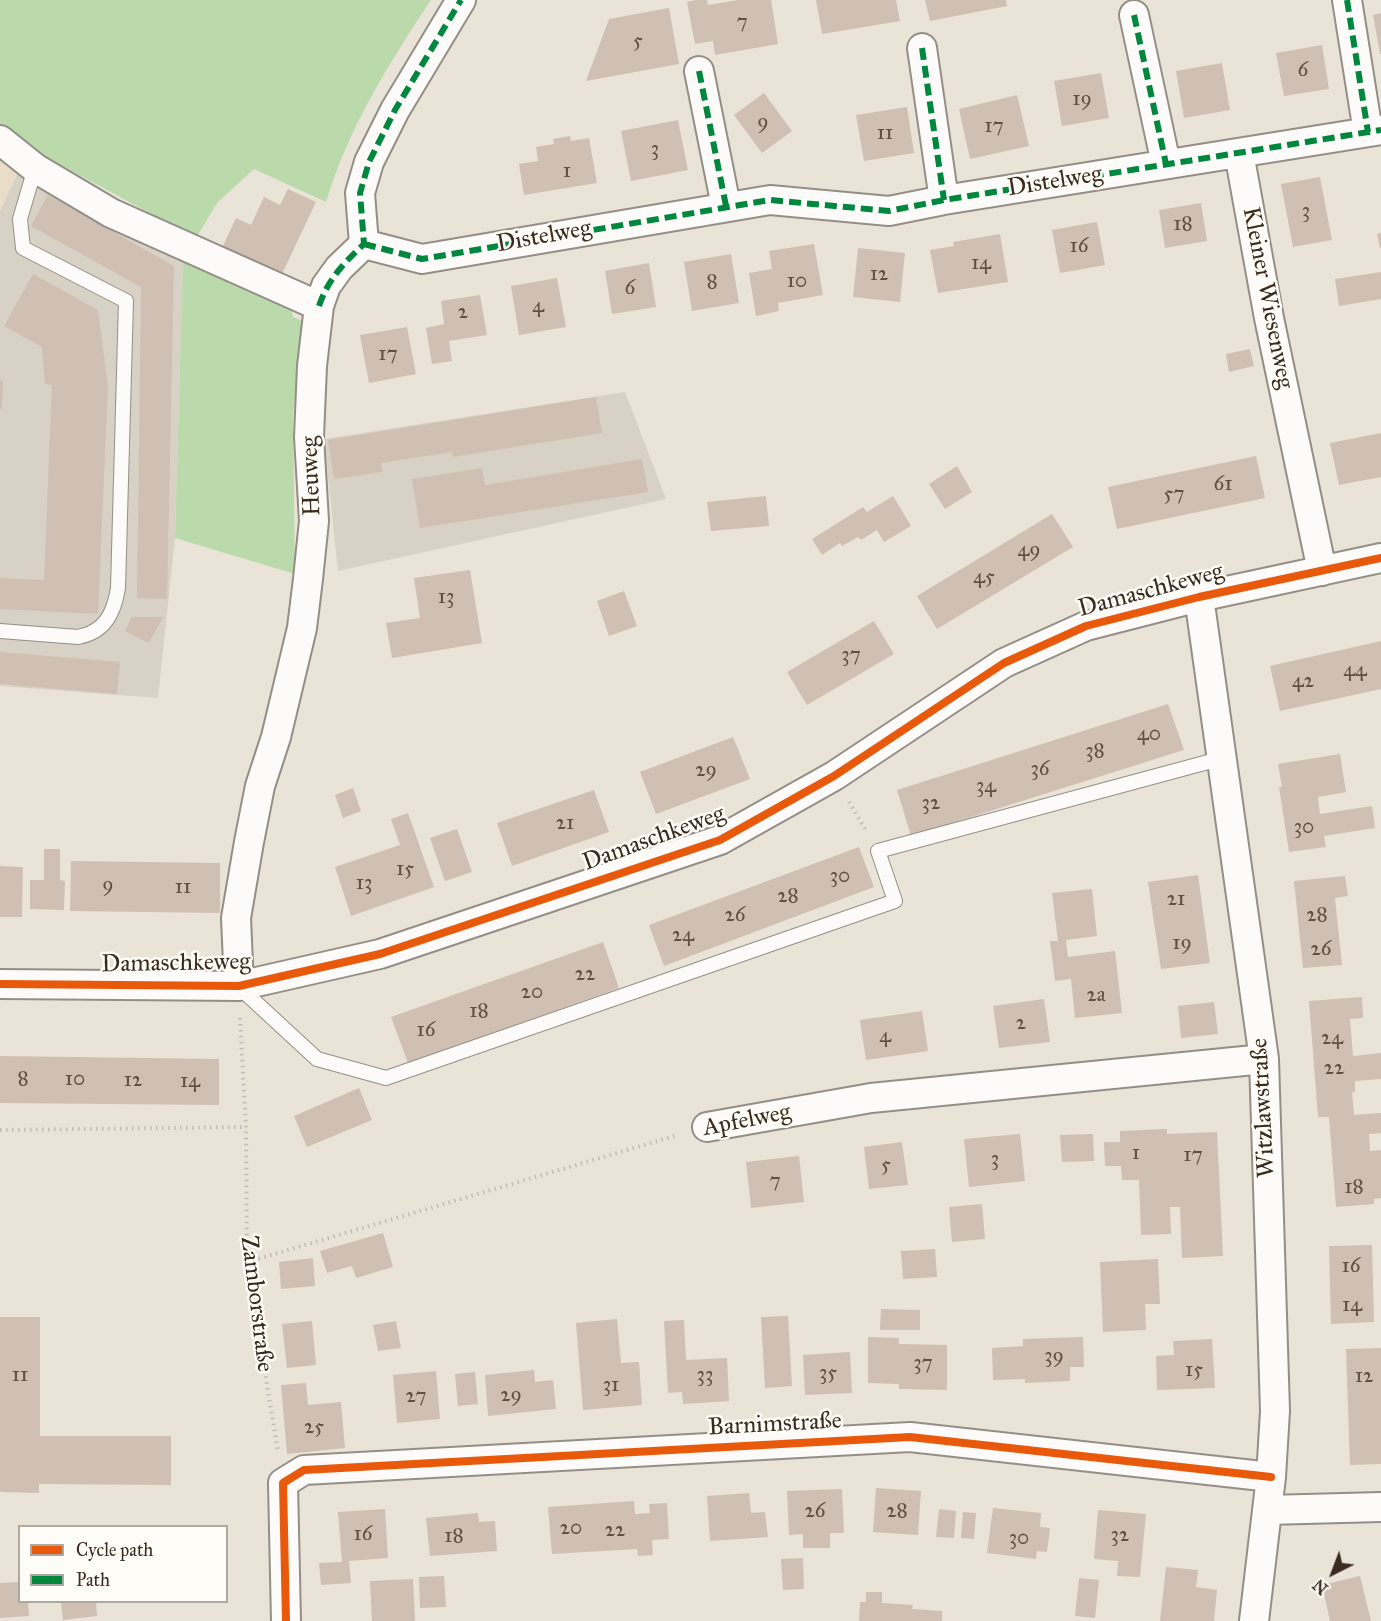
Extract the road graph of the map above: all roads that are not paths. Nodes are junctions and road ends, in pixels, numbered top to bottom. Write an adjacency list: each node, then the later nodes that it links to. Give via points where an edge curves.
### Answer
1 (461, 0): 13 (street, via 395,110 369,162 360,193)
2 (1347, 0): 6 (street)
3 (1134, 15): 9 (street)
4 (922, 48): 11 (street)
5 (699, 71): 12 (street)
6 (1374, 131): 8 (street)
7 (0, 140): 10 (street)
8 (1239, 153): 9 (street, Distelweg); 16 (street, Kleiner Wiesenweg)
9 (1166, 164): 11 (street, Distelweg)
10 (35, 168): 14 (street, via 111,213); 18 (lane, via 20,219 23,248 126,301 118,588 109,618 89,635)
11 (944, 200): 12 (street, Distelweg, via 889,211 770,200)
12 (726, 206): 13 (street, Distelweg, via 422,259)
13 (364, 244): 14 (street, Heuweg, via 339,268 326,286)
14 (319, 306): 21 (street, Heuweg, via 309,437 314,521 308,579 302,628 260,786 236,918)
15 (1381, 558): 16 (street, Damaschkeweg)
16 (1322, 571): 17 (street, Damaschkeweg)
17 (1199, 597): 19 (street, Witzlawstraße); 21 (street, Damaschkeweg, via 1086,626 1004,663 834,776 720,840 380,954)
18 (0, 631)
19 (1223, 758): 21 (lane, via 878,851 894,901 386,1078 317,1059); 22 (street, Witzlawstraße)
20 (0, 984): 21 (street, Damaschkeweg)
21 (239, 986)
22 (1264, 1059): 23 (street, Apfelweg, via 871,1098); 24 (street, Witzlawstraße, via 1275,1411)
23 (707, 1127)
24 (1271, 1478): 26 (street, Witzlawstraße); 27 (street, Barnimstraße, via 910,1437 304,1470 283,1483)
25 (1381, 1507): 26 (street)
26 (1266, 1510): 28 (street, Witzlawstraße)
27 (286, 1621)
28 (1254, 1621)

